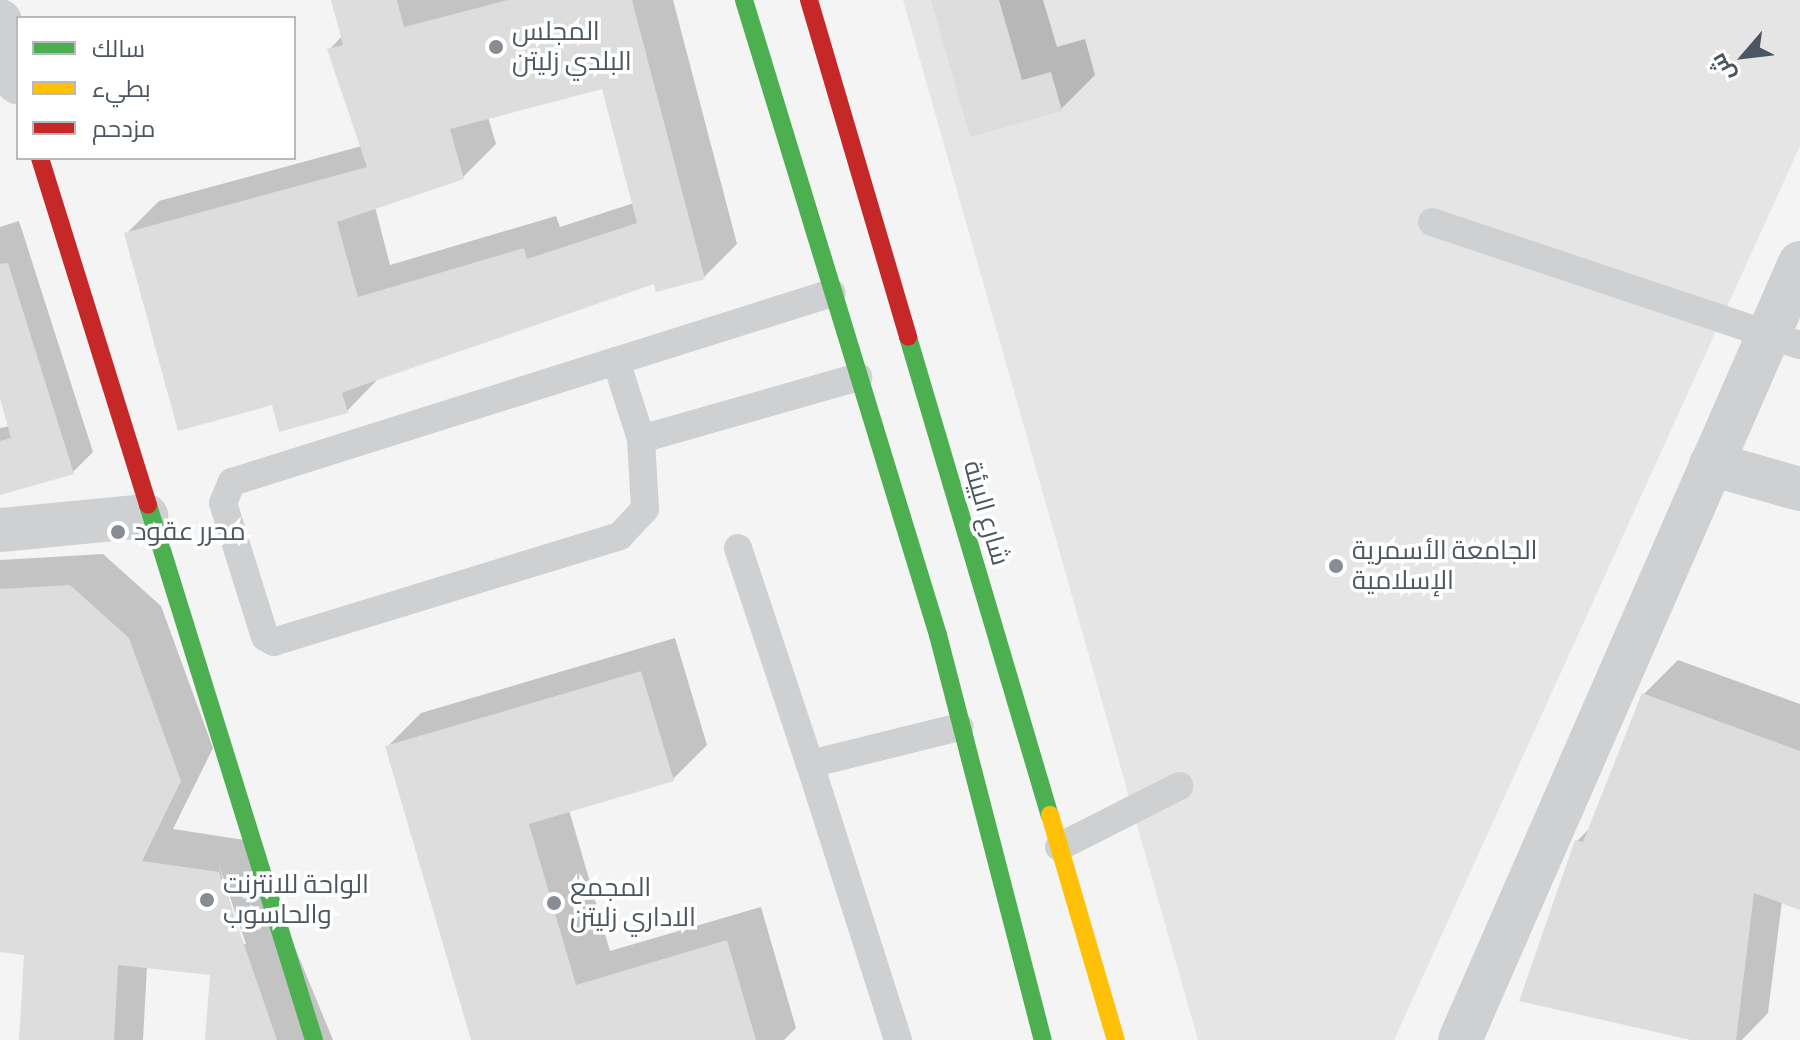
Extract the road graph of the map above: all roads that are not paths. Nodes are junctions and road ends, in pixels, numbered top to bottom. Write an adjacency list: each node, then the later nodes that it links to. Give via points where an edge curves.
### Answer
1 (744, 0): 8 (main road)
2 (809, 0): 18 (main road, شارع البيئة)
3 (0, 21): 4 (street)
4 (16, 75)
5 (41, 160): 15 (main road)
6 (1432, 222): 9 (lane)
7 (1800, 263): 9 (street)
8 (832, 293): 10 (lane); 11 (main road)
9 (1784, 341): 13 (street)
10 (616, 361): 12 (lane); 12 (lane, via 232,482 223,503 258,626 274,642 620,536 645,509)
11 (858, 377): 12 (lane); 19 (main road)
12 (641, 439)
13 (1711, 464): 14 (street); 28 (street)
14 (1800, 489)
15 (146, 516): 16 (street); 24 (main road)
16 (0, 530)
17 (738, 548): 21 (lane)
18 (977, 625): 19 (main road); 23 (main road, شارع البيئة)
19 (938, 635): 20 (main road)
20 (960, 727): 21 (lane); 26 (main road)
21 (810, 764): 25 (lane)
22 (1179, 786): 23 (lane)
23 (1059, 847): 27 (main road, شارع البيئة)
24 (314, 1040)
25 (898, 1040)
26 (1043, 1040)
27 (1116, 1040)
28 (1460, 1040)

